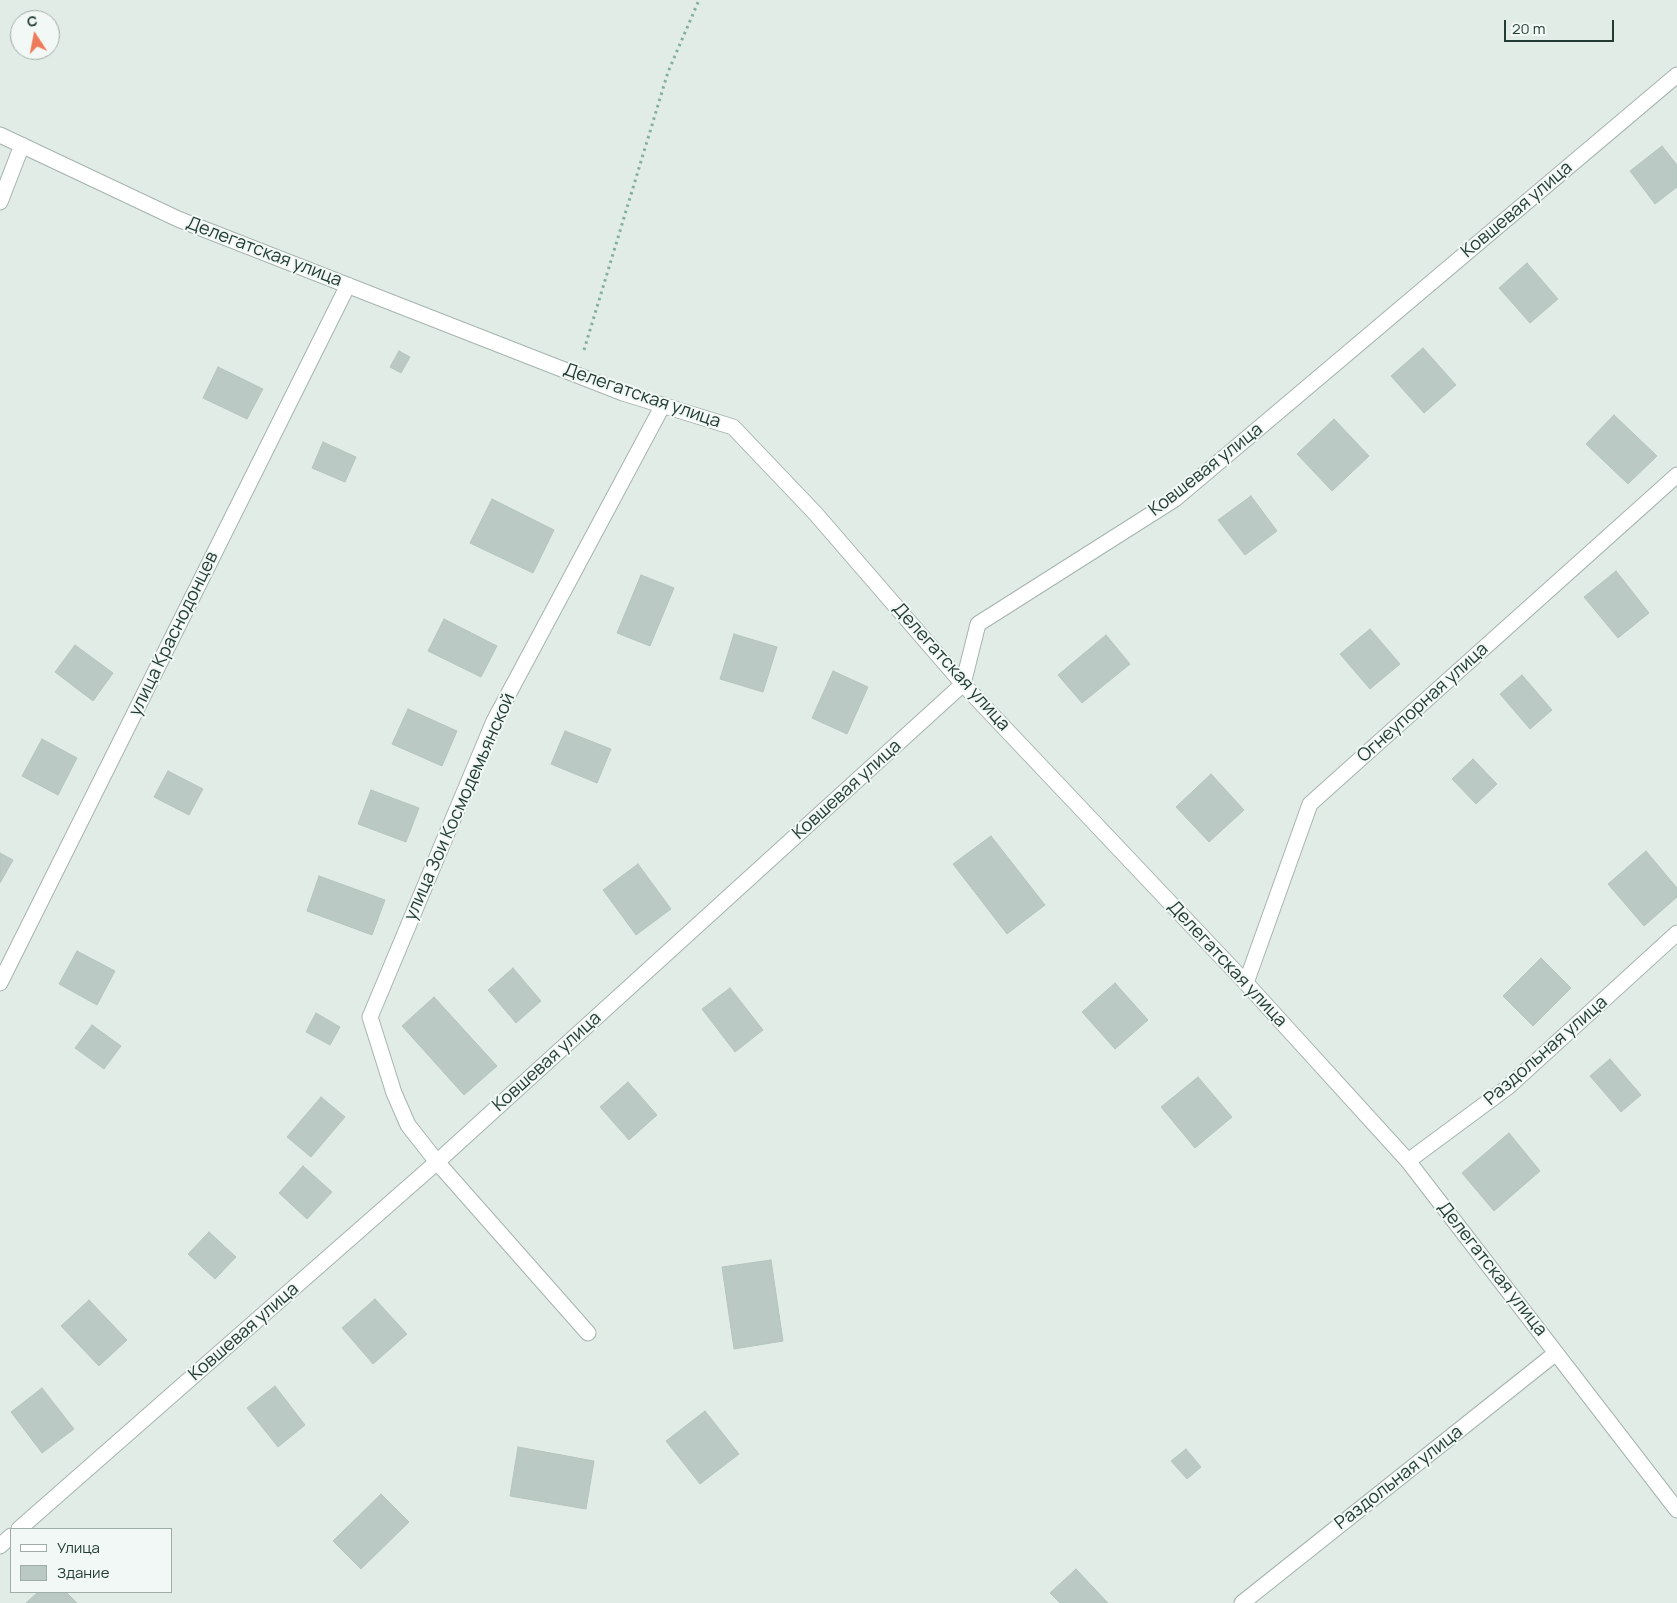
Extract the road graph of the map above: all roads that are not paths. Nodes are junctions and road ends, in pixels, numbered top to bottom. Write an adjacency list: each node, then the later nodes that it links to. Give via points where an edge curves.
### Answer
1 (1677, 75): 8 (street, Ковшевая улица, via 1175,499 978,624)
2 (0, 135): 3 (street, Делегатская улица)
3 (22, 145): 4 (street); 5 (street, Делегатская улица, via 178,219)
4 (0, 202)
5 (348, 285): 6 (street, Делегатская улица); 10 (street, улица Краснодонцев)
6 (663, 405): 8 (street, Делегатская улица, via 733,427 816,513); 13 (street, улица Зои Космодемьянской, via 494,721 370,1016 394,1093 408,1125)
7 (1677, 475): 11 (street, Огнеупорная улица, via 1310,804)
8 (963, 684): 11 (street, Делегатская улица); 13 (street, Ковшевая улица)
9 (1677, 933): 12 (street, Раздольная улица, via 1508,1087)
10 (0, 983)
11 (1246, 984): 12 (street, Делегатская улица)
12 (1408, 1161): 15 (street, Делегатская улица)
13 (437, 1162): 14 (street, улица Зои Космодемьянской); 17 (street, Ковшевая улица)
14 (588, 1333)
15 (1556, 1353): 16 (street, Делегатская улица); 20 (street, Раздольная улица)
16 (1677, 1510)
17 (20, 1528)
18 (10, 1537): 19 (street)
19 (0, 1546)
20 (1242, 1603)

